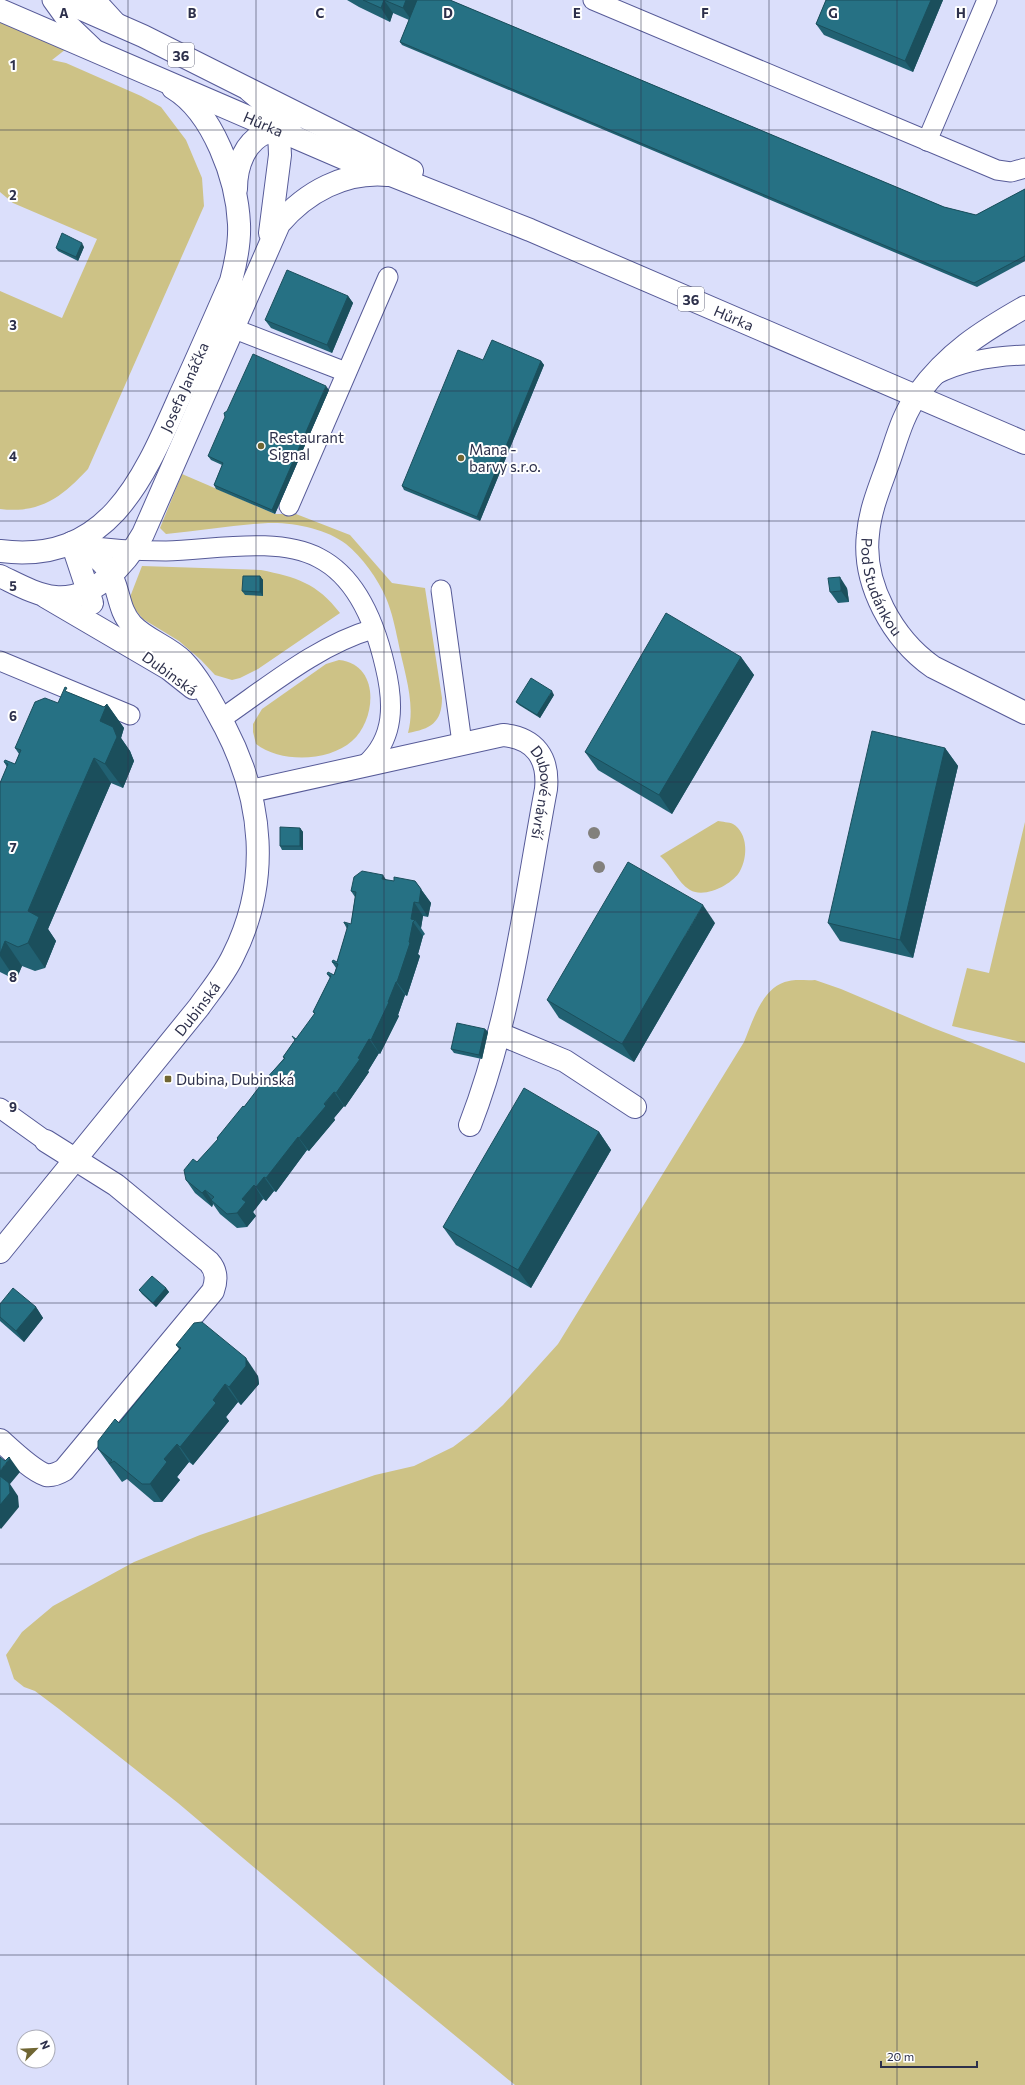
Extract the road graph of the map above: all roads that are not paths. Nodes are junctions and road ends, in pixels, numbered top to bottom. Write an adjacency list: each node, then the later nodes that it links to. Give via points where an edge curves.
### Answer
1 (52, 0): 8 (lane, via 78,35)
2 (61, 0): 7 (street, Hůrka / 36)
3 (96, 0): 7 (lane)
4 (593, 0): 13 (lane)
5 (987, 0): 13 (lane)
6 (0, 10): 8 (street, Hůrka / 36)
7 (120, 25): 10 (street, Hůrka / 36)
8 (102, 55): 9 (street, Hůrka / 36)
9 (162, 81): 11 (street, Hůrka / 36); 16 (street, Josefa Janáčka, via 189,100 209,126 222,153)
10 (241, 85): 11 (street, Josefa Janáčka, via 269,109); 12 (street, Hůrka / 36)
11 (278, 130): 12 (street, Josefa Janáčka, via 315,131); 15 (street, Hůrka / 36, via 356,164); 16 (street, Josefa Janáčka, via 269,131 250,143 238,171); 18 (street, Josefa Janáčka, via 280,155 273,221)
12 (348, 138): 17 (street, Hůrka / 36)
13 (927, 141): 14 (lane, via 997,170 1011,172)
14 (1025, 168)
15 (391, 175): 17 (street, Hůrka / 36); 18 (street, Josefa Janáčka, via 360,176 323,188 289,212 279,224)
16 (236, 200): 21 (street, Josefa Janáčka, via 239,236)
17 (530, 230): 25 (street, Hůrka / 36)
18 (267, 248): 21 (street, Josefa Janáčka)
19 (388, 277): 23 (lane)
20 (1025, 307): 24 (street, via 982,332 951,356)
21 (223, 324): 23 (lane); 28 (street, Josefa Janáčka, via 145,473 130,495 116,512); 29 (street, Josefa Janáčka, via 143,534)
22 (1025, 355): 24 (lane, via 967,363)
23 (346, 372): 27 (lane)
24 (932, 377): 25 (street)
25 (916, 396): 26 (street, Hůrka / 36); 39 (street, Pod Studánkou, via 902,422 874,508 868,534 872,578 884,609 898,634 920,657 953,678)
26 (1025, 443)
27 (289, 506)
28 (72, 543): 29 (lane); 30 (street, Josefa Janáčka, via 31,553); 31 (street, Dubinská, via 97,558); 33 (street)
29 (134, 550): 31 (street, Josefa Janáčka); 36 (lane, via 258,547 293,549 308,553 328,564 343,577 363,605)
30 (0, 551)
31 (111, 575): 33 (street, Josefa Janáčka); 41 (street, Dubinská, via 124,614 131,624 184,662)
32 (0, 576): 35 (street, Josefa Janáčka)
33 (87, 590): 35 (street, Josefa Janáčka, via 62,598); 37 (street, Dubinská, via 100,620)
34 (441, 590): 42 (lane)
35 (42, 595): 37 (street, Dubinská)
36 (374, 629): 41 (lane, via 329,646); 43 (lane, via 389,680 391,715 384,742)
37 (112, 636): 41 (street, Dubinská, via 169,669 199,694)
38 (0, 661): 40 (lane)
39 (1025, 713)
40 (130, 715)
41 (221, 719): 44 (street, Dubinská, via 238,751)
42 (462, 743): 43 (street, Dubové návrší); 45 (street, Dubové návrší, via 503,735 521,738 541,756 546,772 546,789)
43 (366, 764): 44 (street, Dubové návrší)
44 (250, 791): 50 (street, Dubinská, via 258,836 256,876 252,904 233,956 199,1007)
45 (500, 1034): 46 (street, via 566,1061); 48 (street, Dubové návrší)
46 (635, 1106)
47 (0, 1108): 49 (lane)
48 (470, 1125)
49 (46, 1141): 50 (street)
50 (76, 1159): 51 (street, Dubinská); 52 (street, via 116,1185 208,1262 215,1272 216,1284 213,1291 64,1470 58,1474 46,1475)
51 (0, 1252)
52 (0, 1440)

